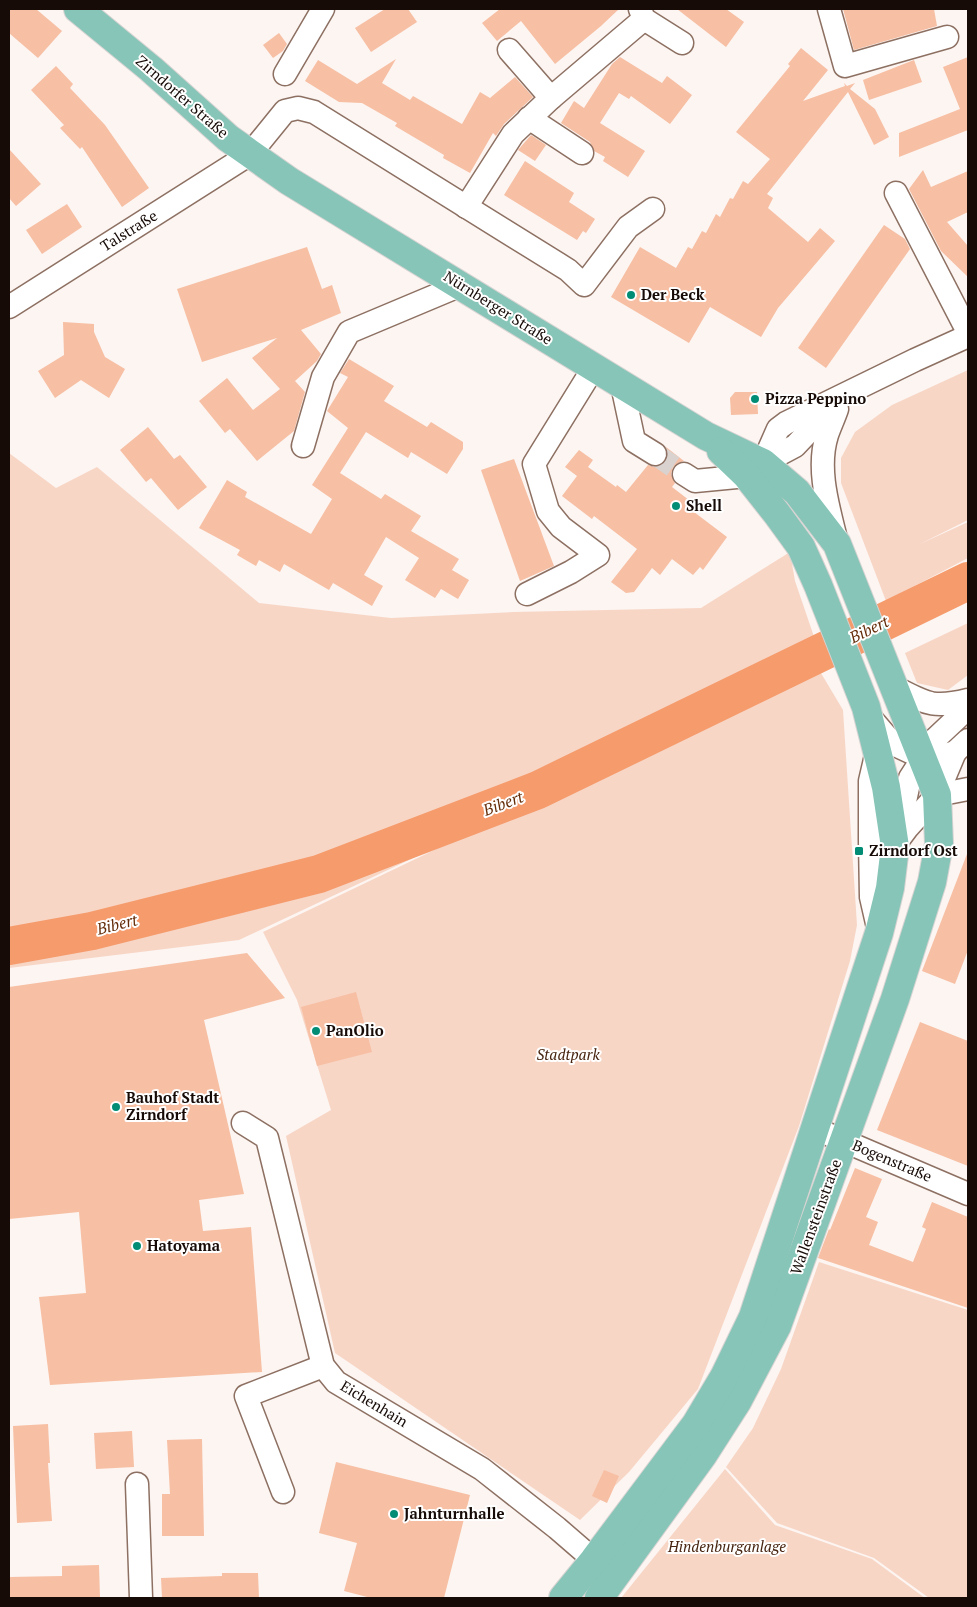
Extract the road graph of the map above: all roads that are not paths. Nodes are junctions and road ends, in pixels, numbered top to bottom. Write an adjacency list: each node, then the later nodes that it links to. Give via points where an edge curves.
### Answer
1 (78, 9): 12 (main road, Zirndorfer Straße)
2 (323, 9): 8 (street)
3 (829, 9): 5 (street, via 846,66)
4 (642, 14): 6 (street); 9 (street)
5 (947, 37)
6 (682, 43)
7 (509, 50): 9 (street)
8 (285, 74)
9 (551, 98): 10 (street)
10 (529, 118): 11 (street); 15 (street, via 513,134)
11 (582, 153)
12 (250, 154): 13 (main road, Zirndorfer Straße); 15 (street, via 285,111 298,108 314,112); 18 (street, Talstraße)
13 (290, 182): 17 (main road, Nürnberger Straße)
14 (896, 193): 19 (street)
15 (466, 207): 16 (street, via 568,270 584,285 628,228)
16 (652, 209)
17 (461, 285): 20 (main road, Nürnberger Straße); 23 (street, via 349,332 323,377)
18 (9, 307)
19 (968, 334): 22 (street)
20 (594, 367): 21 (main road, Nürnberger Straße); 28 (street, via 534,464 548,511 561,527 598,556)
21 (622, 385): 24 (street, via 634,441); 25 (main road, Nürnberger Straße)
22 (842, 396): 25 (street, via 778,429); 27 (street, via 826,436 823,460)
23 (303, 446)
24 (654, 454)
25 (755, 469): 26 (street, via 694,481); 27 (main road, Nürnberger Straße, via 797,492); 32 (main road, Nürnberger Straße, via 777,514 801,547)
26 (684, 474)
27 (837, 544): 29 (main road, Nürnberger Straße)
28 (527, 594)
29 (891, 678): 30 (street, via 928,703 942,705); 33 (main road, Nürnberger Straße)
30 (968, 700)
31 (968, 708): 36 (street, Wallensteinstraße, via 935,739)
32 (869, 715): 35 (main road, Wallensteinstraße); 36 (street, via 892,744)
33 (908, 725): 36 (main road, Wallensteinstraße)
34 (962, 746): 36 (street, Wallensteinstraße, via 934,758); 38 (street, Wallensteinstraße)
35 (877, 750): 39 (main road, Wallensteinstraße); 40 (street, via 870,781 870,841 871,897)
36 (923, 758): 38 (main road, Wallensteinstraße); 39 (street, Wallensteinstraße, via 910,778)
37 (968, 788): 38 (street)
38 (936, 795): 39 (street, Wallensteinstraße); 43 (main road, Wallensteinstraße, via 939,844 932,882)
39 (895, 847): 40 (main road, Wallensteinstraße, via 890,888)
40 (879, 933): 42 (main road, Wallensteinstraße)
41 (243, 1123): 45 (street, Eichenhain, via 267,1138)
42 (816, 1129): 43 (street, Bogenstraße); 48 (main road, Wallensteinstraße, via 753,1317 724,1377 696,1424)
43 (844, 1140): 44 (street, Bogenstraße); 49 (main road, Wallensteinstraße, via 777,1326 741,1394 703,1455)
44 (968, 1194)
45 (323, 1366): 47 (street, via 246,1396); 48 (street, Eichenhain, via 336,1382 482,1469)
46 (137, 1484): 50 (street)
47 (283, 1492)
48 (594, 1560): 49 (street, Eichenhain); 51 (main road, Wallensteinstraße)
49 (616, 1575): 52 (main road, Wallensteinstraße)
50 (141, 1598)
51 (563, 1598)
52 (599, 1598)

